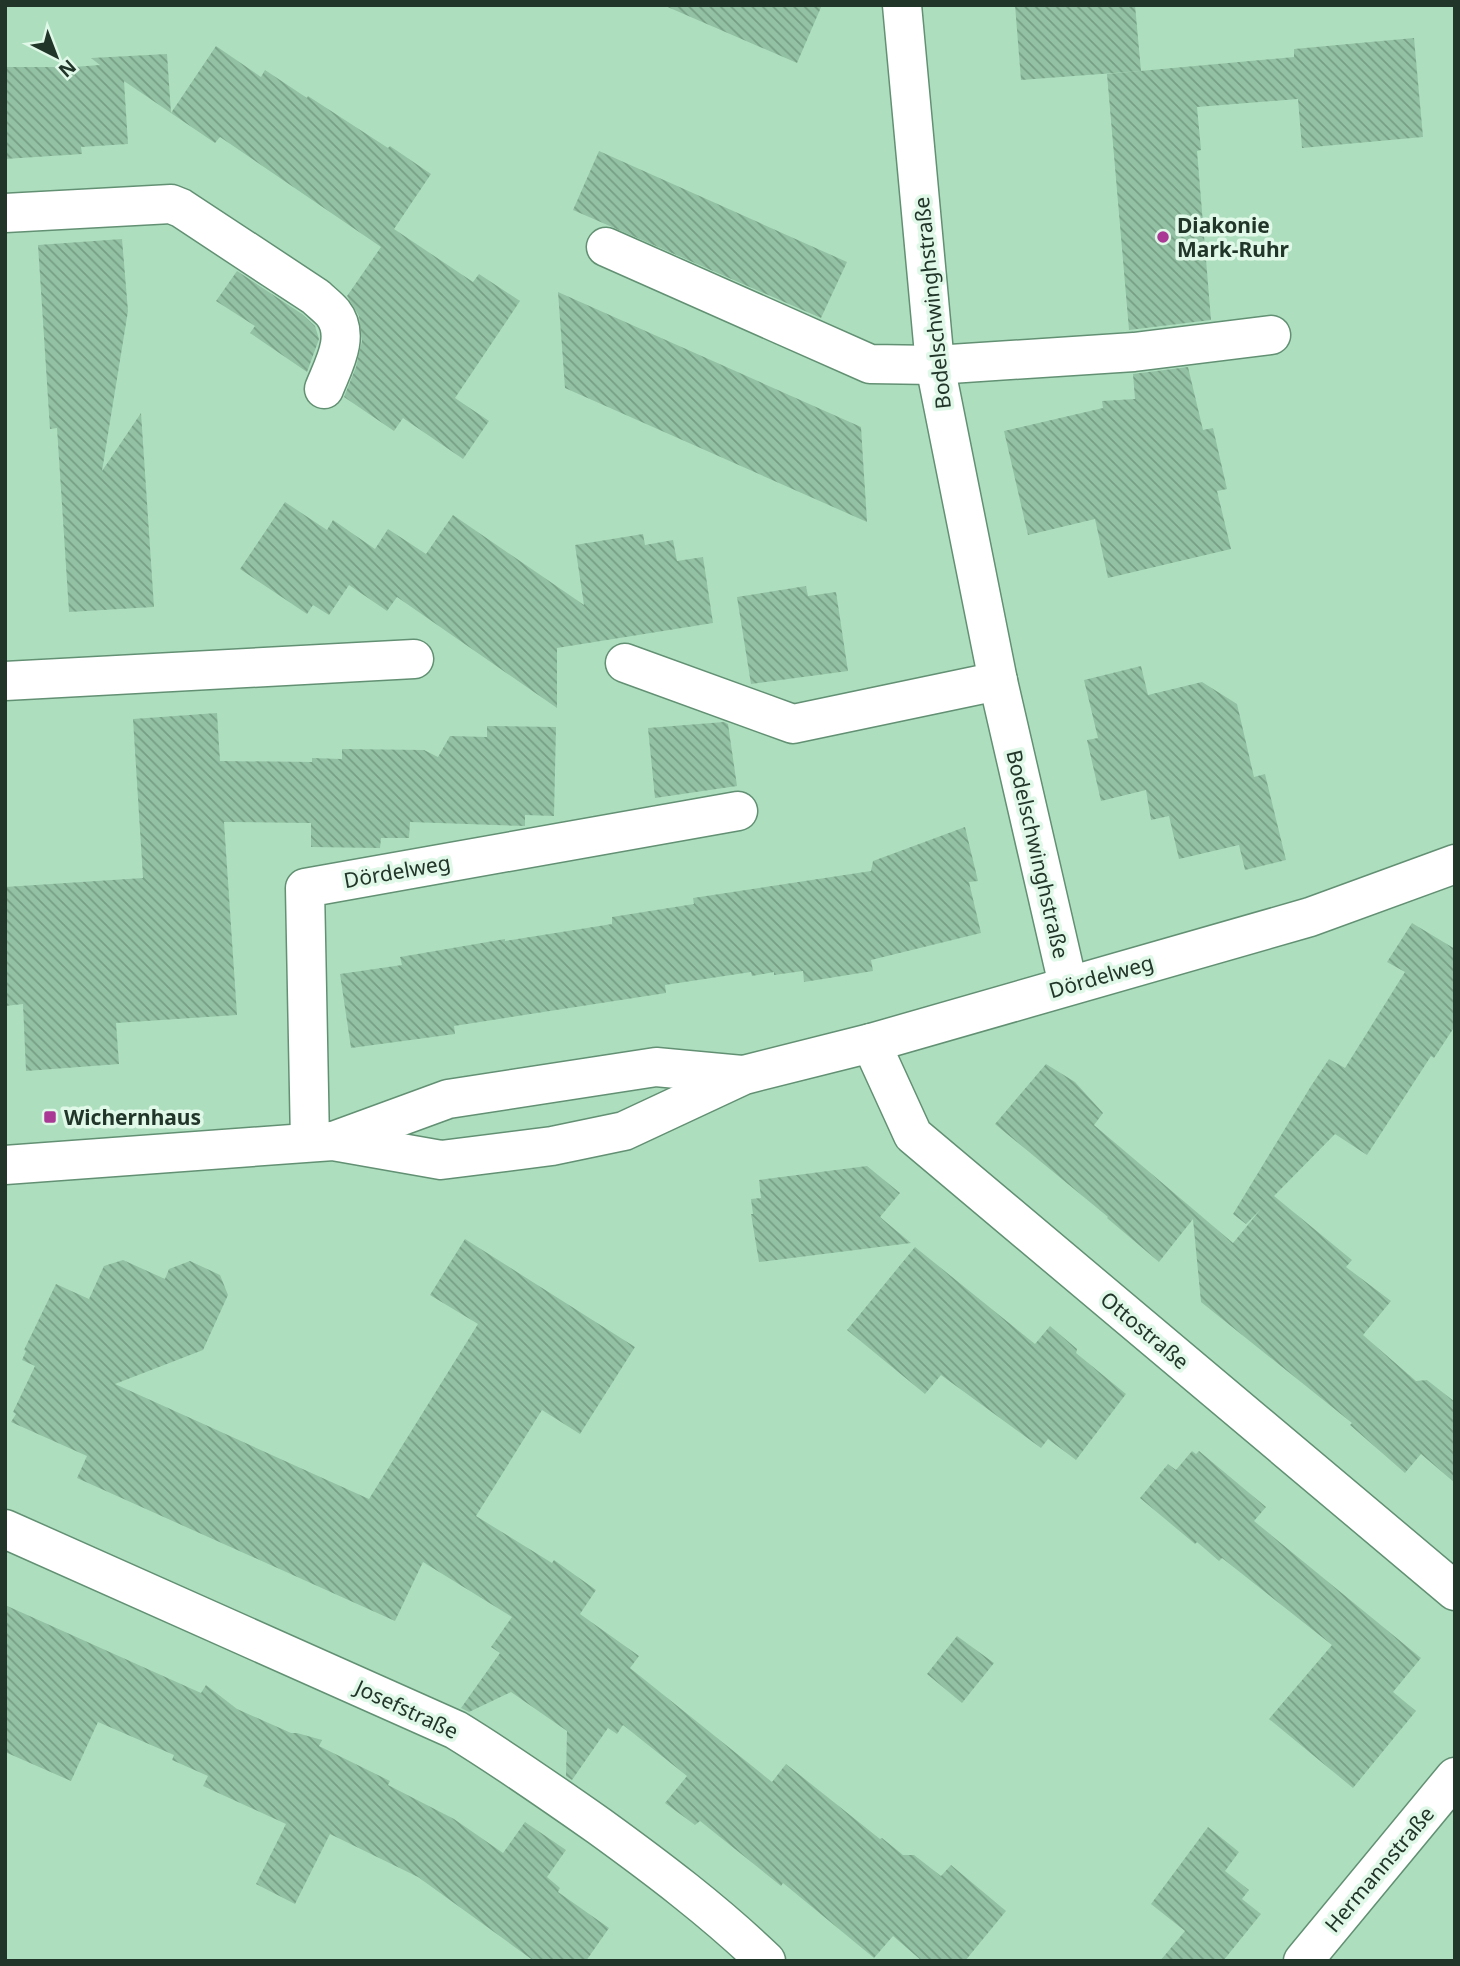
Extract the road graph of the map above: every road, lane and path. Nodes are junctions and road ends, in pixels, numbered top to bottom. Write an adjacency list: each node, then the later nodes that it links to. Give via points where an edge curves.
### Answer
1 (902, 5): 5 (street, Bodelschwinghstraße)
2 (5, 214): 6 (street, via 170,204 181,208 334,313 341,330 340,348)
3 (606, 247): 5 (street, via 870,364)
4 (1271, 335): 5 (street, via 1135,352)
5 (935, 365): 10 (street, Bodelschwinghstraße)
6 (324, 388)
7 (414, 659): 9 (street)
8 (625, 663): 10 (street, via 793,724)
9 (5, 681)
10 (998, 681): 13 (street, Bodelschwinghstraße)
11 (738, 811): 16 (street, Dördelweg, via 305,888)
12 (1455, 864): 13 (street, Dördelweg, via 1310,917)
13 (1068, 985): 14 (street, Dördelweg)
14 (870, 1043): 15 (street, Dördelweg); 19 (street, Ottostraße, via 913,1135)
15 (744, 1075): 16 (street, Dördelweg, via 656,1067 448,1099); 16 (street, Dördelweg, via 624,1131 552,1146 441,1160)
16 (321, 1141): 17 (street, Dördelweg)
17 (5, 1165)
18 (5, 1529): 21 (street, Josefstraße, via 456,1730 653,1865)
19 (1455, 1591)
20 (1455, 1777): 22 (street, Hermannstraße)
21 (766, 1961)
22 (1303, 1961)

